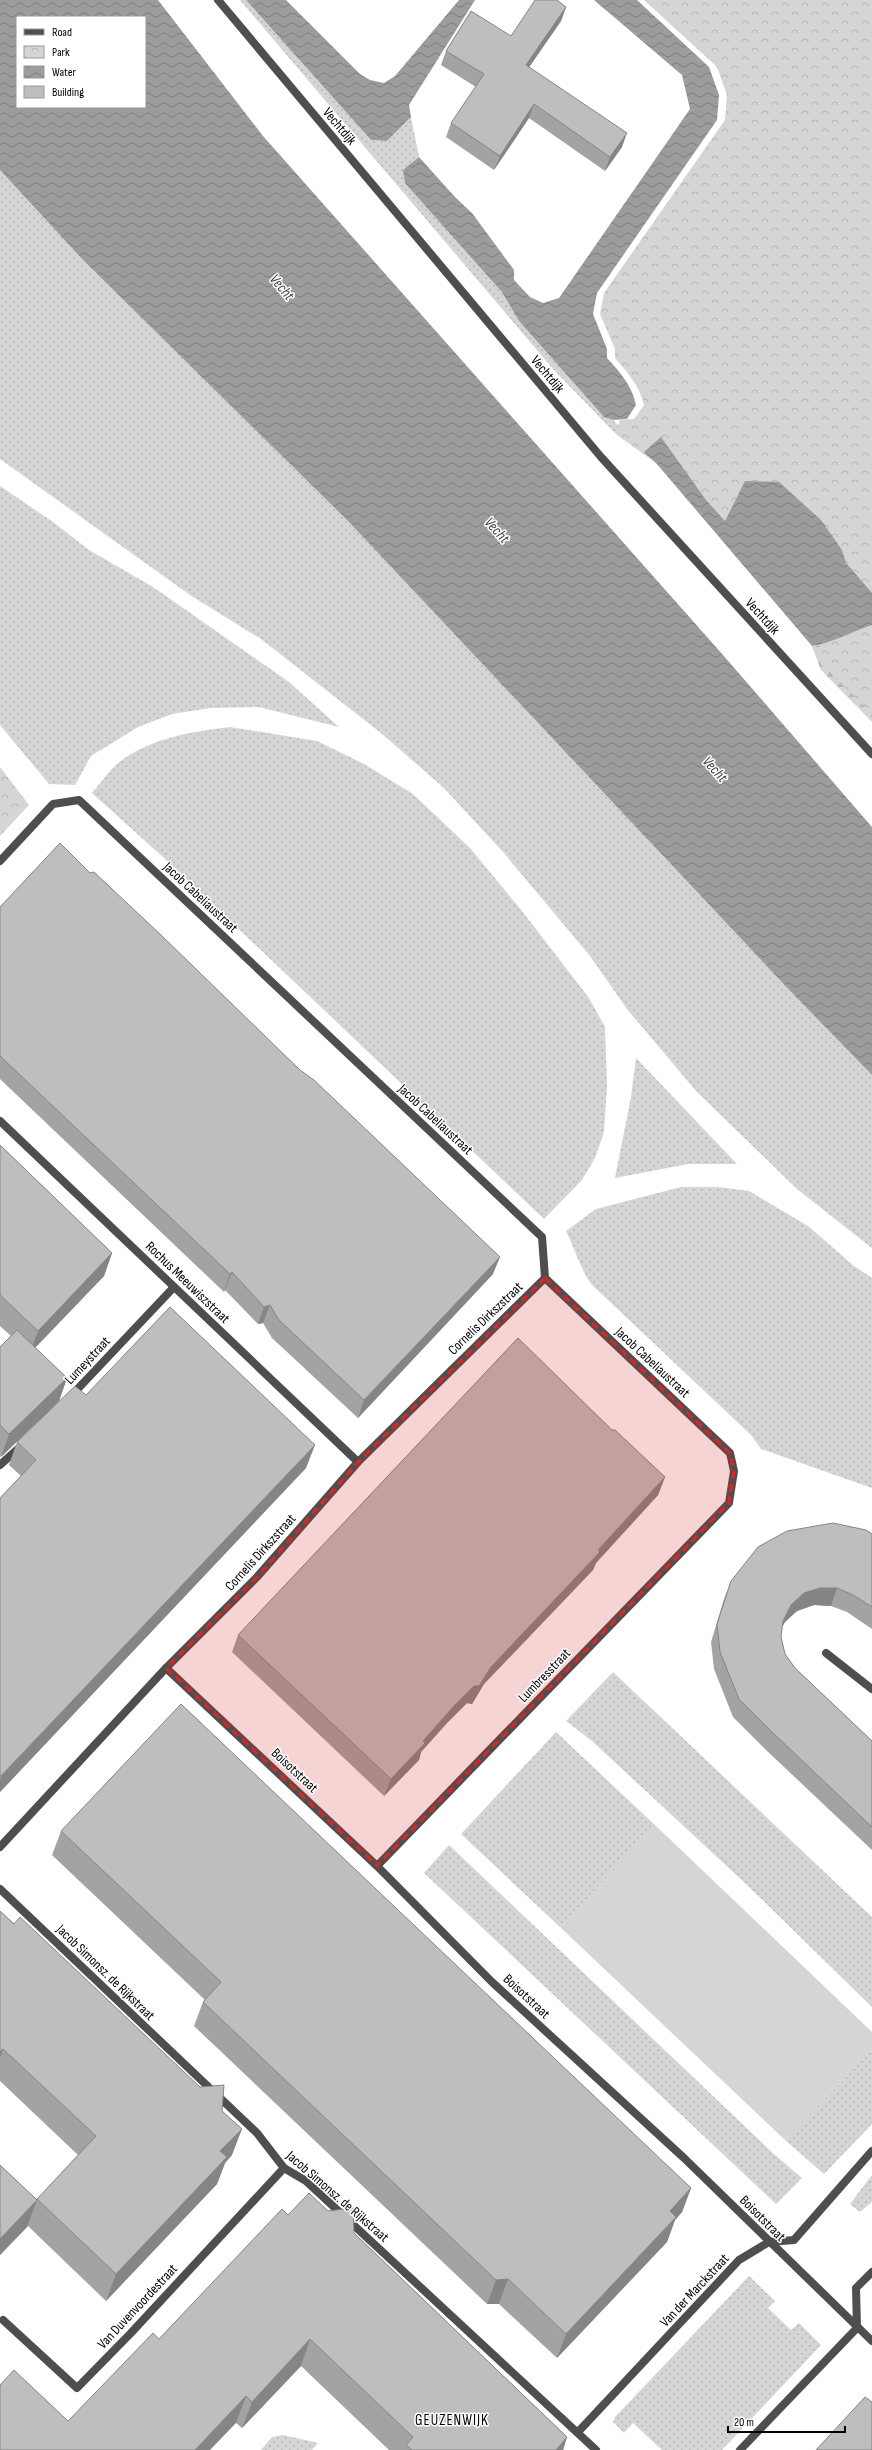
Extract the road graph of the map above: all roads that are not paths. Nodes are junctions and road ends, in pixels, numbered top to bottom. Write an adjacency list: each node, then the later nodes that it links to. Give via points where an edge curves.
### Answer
1 (218, 0): 2 (street, Vechtdijk, via 601,457)
2 (872, 754)
3 (0, 861): 5 (street, Jacob Cabeliaustraat, via 53,804 78,800 542,1237)
4 (0, 1121): 6 (street, Rochus Meeuwiszstraat)
5 (545, 1278): 9 (street, Cornelis Dirkszstraat); 11 (street, Jacob Cabeliaustraat, via 730,1453 734,1471)
6 (174, 1287): 7 (street, Lumeystraat); 9 (street, Rochus Meeuwiszstraat)
7 (66, 1401)
8 (28, 1440): 10 (street)
9 (358, 1462): 13 (street, Cornelis Dirkszstraat, via 256,1577)
10 (0, 1465)
11 (729, 1502): 16 (street, Lumbresstraat)
12 (826, 1653): 14 (street)
13 (166, 1668): 15 (street, Cornelis Dirkszstraat); 16 (street, Boisotstraat)
14 (872, 1689)
15 (0, 1847)
16 (378, 1866): 20 (street, Boisotstraat, via 492,1982 684,2158)
17 (0, 1888): 19 (street, Jacob Simonsz. de Rijkstraat, via 256,2133)
18 (872, 2152): 20 (street, Van der Marckstraat, via 794,2240)
19 (284, 2168): 22 (street, Van Duvenvoordestraat, via 130,2334 76,2388); 25 (street, Jacob Simonsz. de Rijkstraat, via 306,2181)
20 (769, 2242): 23 (street, Boisotstraat); 25 (street, Van der Marckstraat, via 739,2260)
21 (872, 2272): 23 (street, via 856,2288)
22 (3, 2320)
23 (857, 2328): 24 (street, Boisotstraat); 27 (street)
24 (872, 2341)
25 (578, 2432): 26 (street, Jacob Simonsz. de Rijkstraat)
26 (596, 2450)
27 (740, 2450)

